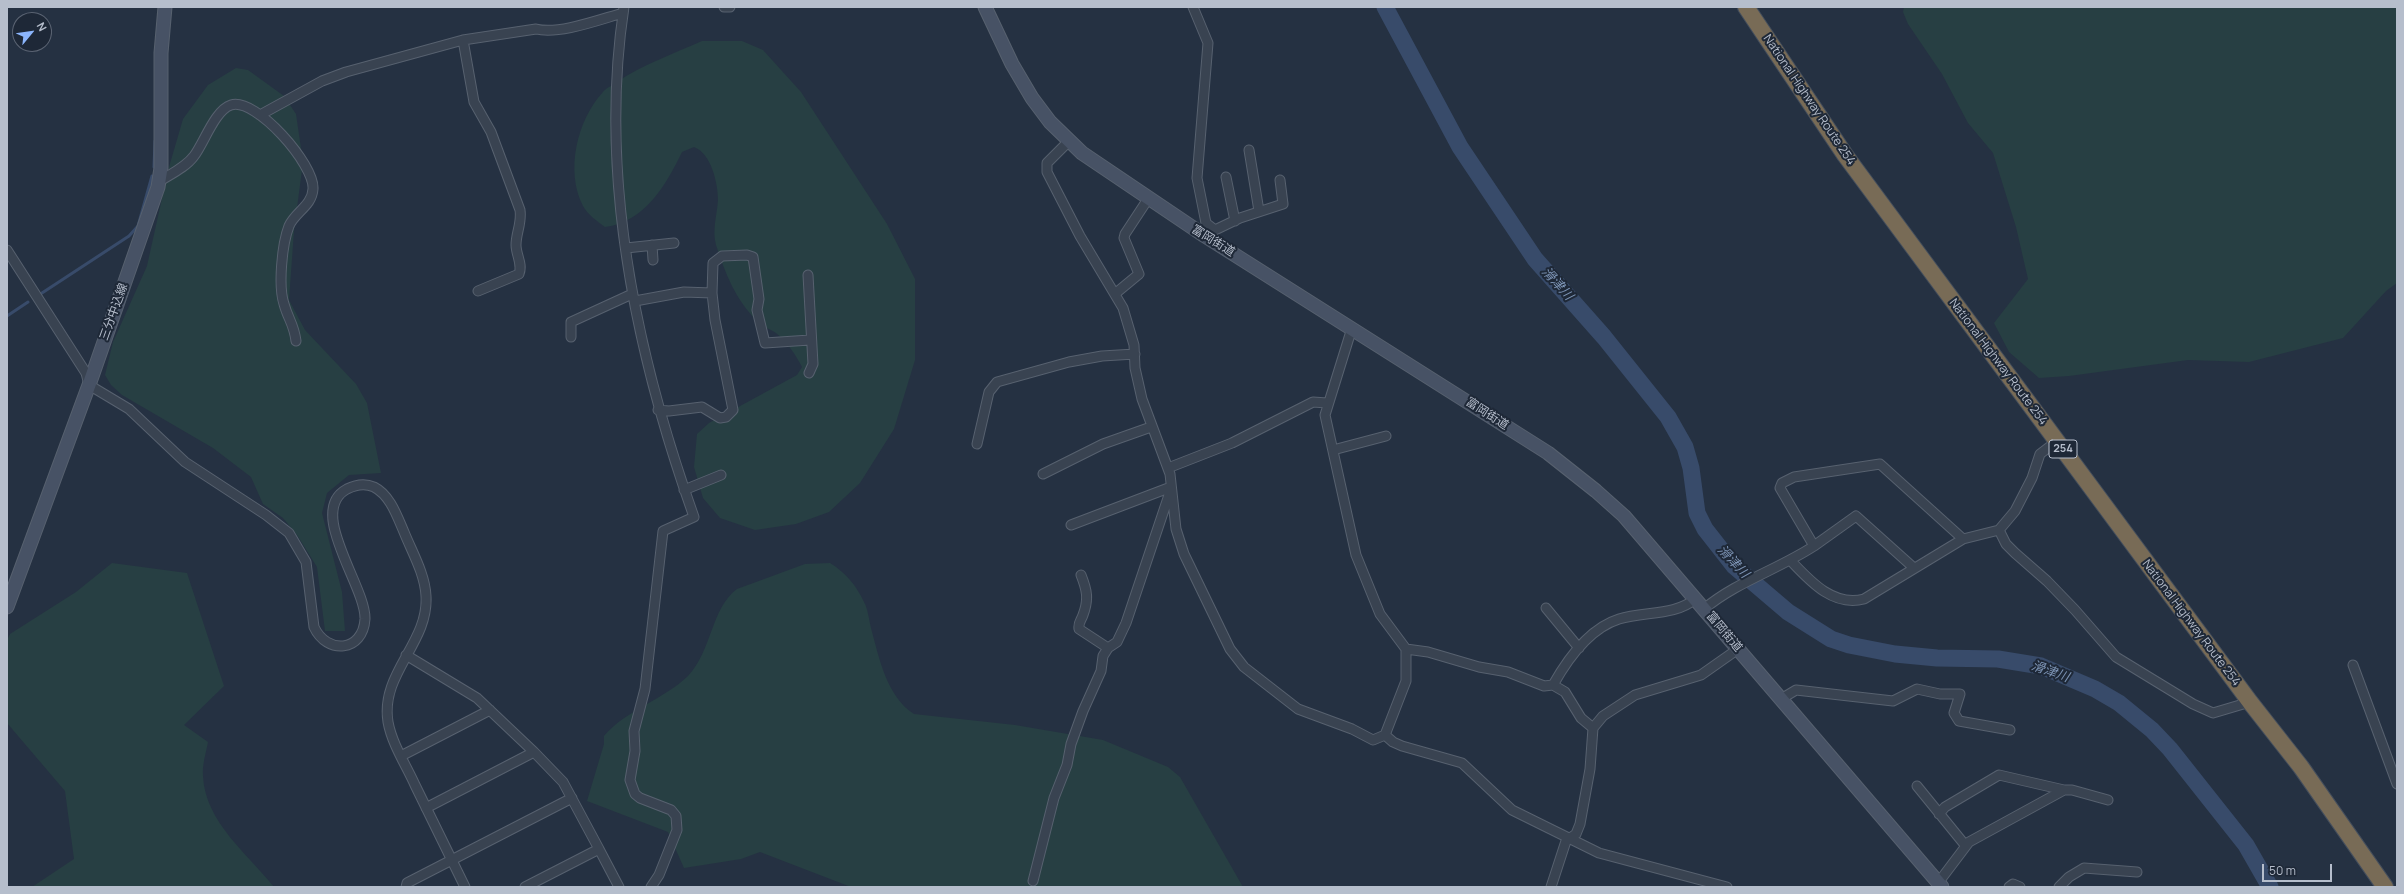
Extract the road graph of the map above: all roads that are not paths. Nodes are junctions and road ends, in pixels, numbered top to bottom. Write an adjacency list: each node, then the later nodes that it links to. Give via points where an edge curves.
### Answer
1 (165, 7): 14 (street, 三分中込線, via 161,52)
2 (724, 7): 3 (street)
3 (730, 7)
4 (985, 7): 10 (street, 富岡街道, via 1022,82 1040,110)
5 (1193, 7): 18 (street, via 1208,43 1197,178)
6 (1746, 7): 40 (highway, National Highway Route 254 / 254, via 1845,155)
7 (624, 10): 8 (street, via 568,27); 21 (street, via 615,111)
8 (463, 40): 9 (street, via 346,72 322,81); 25 (street, via 474,102 491,132 522,220 516,245 520,270 518,274)
9 (260, 114): 14 (street, via 239,104 225,108 194,157); 32 (street, via 296,153 312,177 310,201 289,225 284,254 281,294 294,325)
10 (1069, 141): 15 (street, 富岡街道, via 1096,164); 27 (street, via 1047,163 1047,172 1094,262)
11 (1249, 150): 16 (street)
12 (1226, 176): 17 (street)
13 (1280, 180): 16 (street, via 1283,204)
14 (160, 181): 35 (street, 三分中込線)
15 (1148, 199): 18 (street, 富岡街道); 27 (street, via 1124,238 1139,274)
16 (1259, 212): 17 (street)
17 (1235, 221): 18 (street, via 1215,230)
18 (1205, 230): 29 (street, 富岡街道)
19 (674, 243): 20 (street)
20 (652, 245): 21 (street); 23 (street)
21 (626, 248): 28 (street)
22 (7, 250): 35 (street, via 86,373)
23 (653, 260)
24 (808, 275): 31 (street)
25 (478, 291)
26 (712, 293): 28 (street, via 684,292); 31 (street, via 713,263 716,259 722,256 753,257 759,299 757,310 765,343); 37 (street, via 733,410 726,417 720,418 702,407)
27 (1116, 293): 33 (street, via 1123,308)
28 (633, 298): 30 (street, via 571,322); 37 (street)
29 (1352, 328): 36 (street); 55 (street, 富岡街道, via 1573,472 1624,516)
30 (571, 336)
31 (810, 340): 34 (street, via 813,364)
32 (296, 341)
33 (1135, 354): 38 (street, via 1138,384); 41 (street, via 1069,362 997,382 989,392)
34 (809, 373)
35 (89, 384): 56 (street, 三分中込線); 62 (street, via 129,409 185,462 289,532 306,562 314,627 330,645 345,646 357,638 363,630 365,620 362,602 334,527 333,505 337,498 353,486 362,484 380,491 402,528 421,573 426,596 422,624)
36 (1327, 403): 42 (street, via 1325,415); 43 (street, via 1314,402 1232,443)
37 (658, 410): 47 (street)
38 (1151, 427): 43 (street); 44 (street, via 1103,444)
39 (1386, 436): 42 (street)
40 (2056, 441): 49 (street, via 2040,454 2032,478 2015,511); 66 (highway, National Highway Route 254 / 254)
41 (977, 444)
42 (1333, 450): 60 (street, via 1356,555 1380,614)
43 (1168, 468): 46 (street)
44 (1043, 474)
45 (721, 475): 47 (street)
46 (1172, 487): 48 (street); 58 (street, via 1126,623 1117,642); 70 (street, via 1176,529 1184,554 1209,609 1236,658 1270,688 1307,714 1336,722 1373,740)
47 (684, 490): 91 (street, via 694,517 663,531 645,689 634,731 635,751 630,780 632,788 640,798 671,810 677,822 677,830 659,875)
48 (1071, 525)
49 (1999, 530): 50 (street); 66 (street, via 2006,544 2047,581 2123,663 2213,713)
50 (1963, 539): 51 (street, via 1880,464 1794,477 1782,482 1780,488 1783,497); 53 (street)
51 (1814, 546): 52 (street); 53 (street, via 1856,516)
52 (1789, 562): 53 (street, via 1830,595 1854,601 1872,594); 55 (street, via 1718,598)
53 (1914, 568)
54 (1081, 575): 58 (street, via 1088,593 1083,615 1078,622 1079,629)
55 (1700, 604): 59 (street, via 1619,619 1596,631); 61 (street, 富岡街道)
56 (7, 606)
57 (1546, 608): 59 (street)
58 (1108, 648): 85 (street, via 1103,656 1101,672 1071,744)
59 (1579, 648): 64 (street)
60 (1406, 649): 64 (street, via 1508,672 1544,686); 70 (street, via 1406,681)
61 (1738, 649): 65 (street, 富岡街道); 68 (street, via 1701,675 1635,695 1603,716)
62 (406, 655): 67 (street, via 477,698); 72 (street, via 391,685 387,711 390,731)
63 (2353, 665): 73 (street)
64 (1553, 685): 68 (street, via 1566,692 1581,718)
65 (1781, 699): 69 (street, via 1796,690 1893,701 1917,689 1940,694 1955,693 1960,694 1954,713 1959,721); 86 (street, 富岡街道)
66 (2250, 702): 97 (highway, National Highway Route 254 / 254, via 2301,767)
67 (490, 710): 71 (street); 72 (street)
68 (1593, 728): 80 (street, via 1586,797 1580,824 1576,834)
69 (2010, 730)
70 (1385, 735): 80 (street, via 1402,746 1462,763 1512,810)
71 (534, 752): 76 (street, via 563,782); 78 (street)
72 (401, 756): 78 (street)
73 (2397, 784)
74 (1918, 786): 79 (street)
75 (2064, 790): 77 (street); 79 (street, via 1999,774 1948,805); 81 (street)
76 (572, 798): 82 (street); 83 (street)
77 (2108, 800)
78 (426, 808): 83 (street)
79 (1939, 814): 81 (street)
80 (1571, 838): 92 (street, via 1566,841); 93 (street, via 1599,853)
81 (1965, 845): 86 (street)
82 (599, 849): 89 (street); 90 (street)
83 (451, 860): 87 (street, via 407,883); 88 (street)
84 (2136, 872): 96 (street, via 2084,868)
85 (1032, 881)
86 (1940, 885)
87 (406, 887)
88 (465, 887)
89 (525, 887)
90 (619, 887)
91 (651, 887)
92 (1550, 887)
93 (1727, 887)
94 (2009, 887): 95 (street, via 2013,884)
95 (2020, 887)
96 (2059, 887)
97 (2385, 887)

